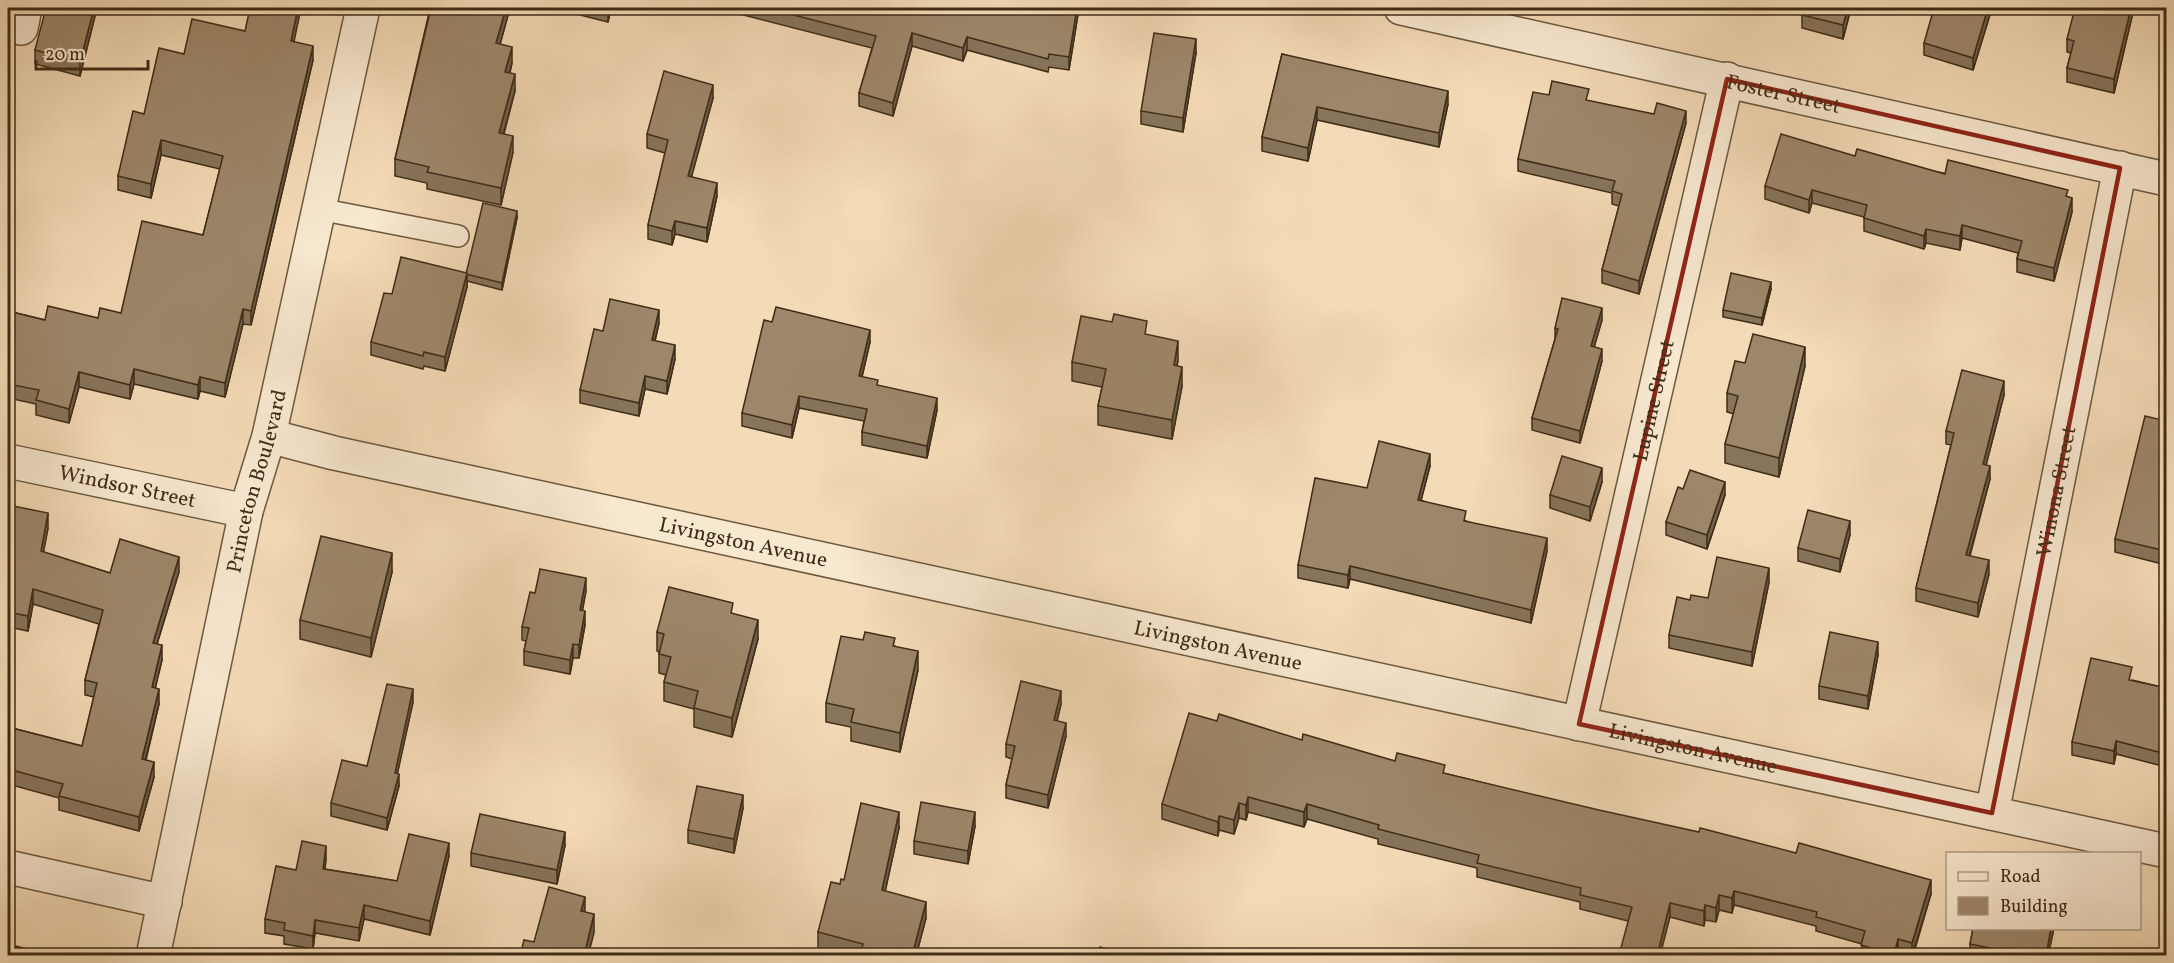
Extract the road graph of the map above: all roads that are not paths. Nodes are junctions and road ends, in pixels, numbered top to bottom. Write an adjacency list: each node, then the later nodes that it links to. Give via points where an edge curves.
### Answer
1 (363, 8): 6 (street, Princeton Boulevard)
2 (1401, 8): 3 (street, Foster Street)
3 (1727, 79): 4 (street, Foster Street); 11 (street, Lupine Street)
4 (2120, 168): 5 (street, Foster Street); 12 (street, Winona Street)
5 (2166, 179)
6 (319, 209): 7 (lane); 8 (street, Princeton Boulevard)
7 (458, 236)
8 (269, 436): 10 (street, Princeton Boulevard); 11 (street, Livingston Avenue)
9 (8, 461): 10 (street, Windsor Street)
10 (246, 511): 15 (street, Princeton Boulevard)
11 (1579, 724): 12 (street, Livingston Avenue)
12 (1992, 813): 13 (street, Livingston Avenue)
13 (2166, 851)
14 (8, 867): 15 (street)
15 (165, 902): 16 (street, Princeton Boulevard)
16 (153, 956)

